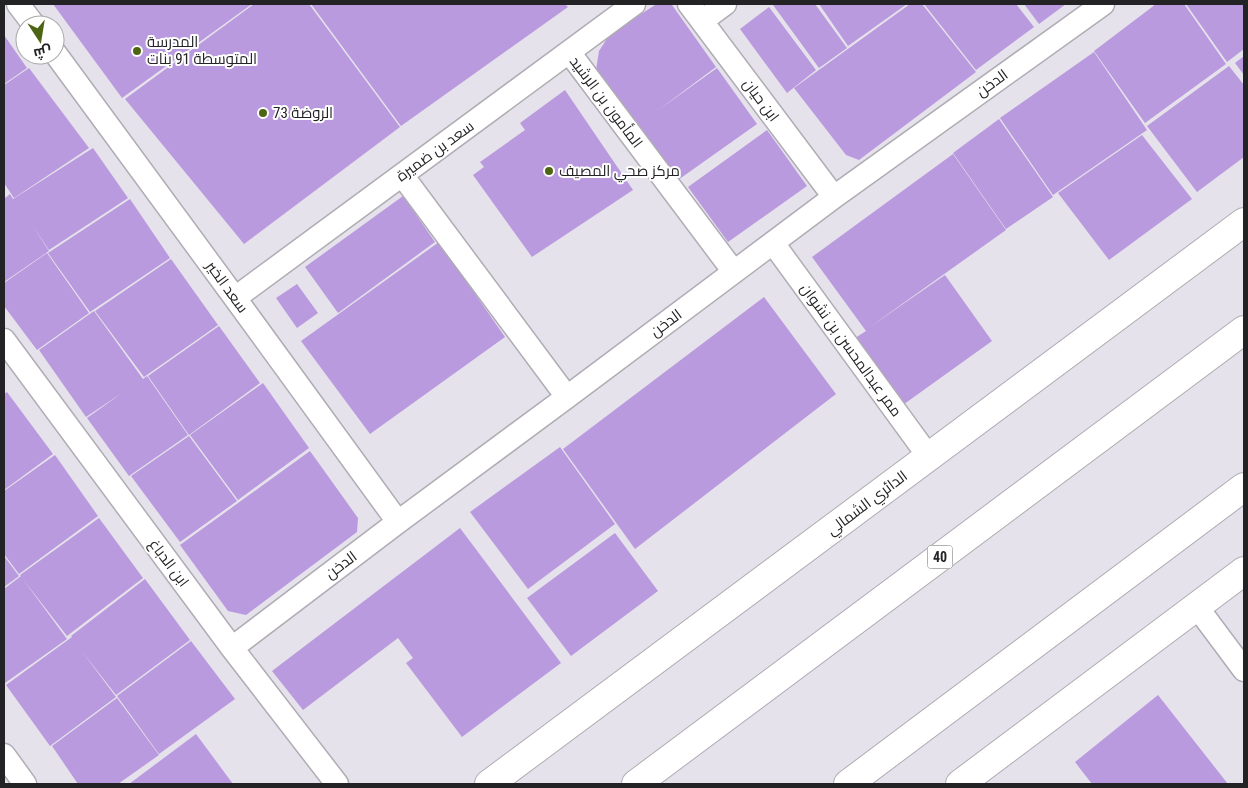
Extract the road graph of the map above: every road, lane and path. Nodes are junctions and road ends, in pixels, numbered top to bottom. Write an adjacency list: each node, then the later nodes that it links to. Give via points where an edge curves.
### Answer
1 (18, 4): 6 (street)
2 (634, 4): 7 (street, سعد بن ضميرة)
3 (725, 4): 5 (street)
4 (1103, 4): 10 (street, الدخن)
5 (695, 12): 10 (street, ابن حيان)
6 (26, 15)
7 (569, 52): 9 (street, سعد بن ضميرة); 13 (street, المأمون بن الرشيد)
8 (64, 65): 14 (street, سعد الخير)
9 (402, 174): 14 (street, سعد بن ضميرة); 17 (street)
10 (834, 197): 12 (street, الدخن)
11 (1244, 222): 18 (main road, الدائري الشمالي)
12 (774, 243): 13 (street, الدخن); 18 (street, ممر عبدالمحسن بن نشوان)
13 (734, 272): 17 (street, الدخن)
14 (235, 298): 20 (street, سعد الخير)
15 (1244, 330): 29 (main road, 40)
16 (4, 340): 23 (street, ابن الدباغ)
17 (567, 397): 20 (street, الدخن)
18 (929, 457): 28 (main road, الدائري الشمالي)
19 (1244, 487): 30 (main road)
20 (398, 522): 23 (street, الدخن)
21 (1244, 571): 22 (main road)
22 (1197, 607): 24 (street); 31 (main road)
23 (232, 648): 27 (street, ابن الدباغ)
24 (1244, 670)
25 (4, 755): 26 (street)
26 (25, 784)
27 (337, 784)
28 (489, 784)
29 (636, 784)
30 (848, 784)
31 (960, 784)

